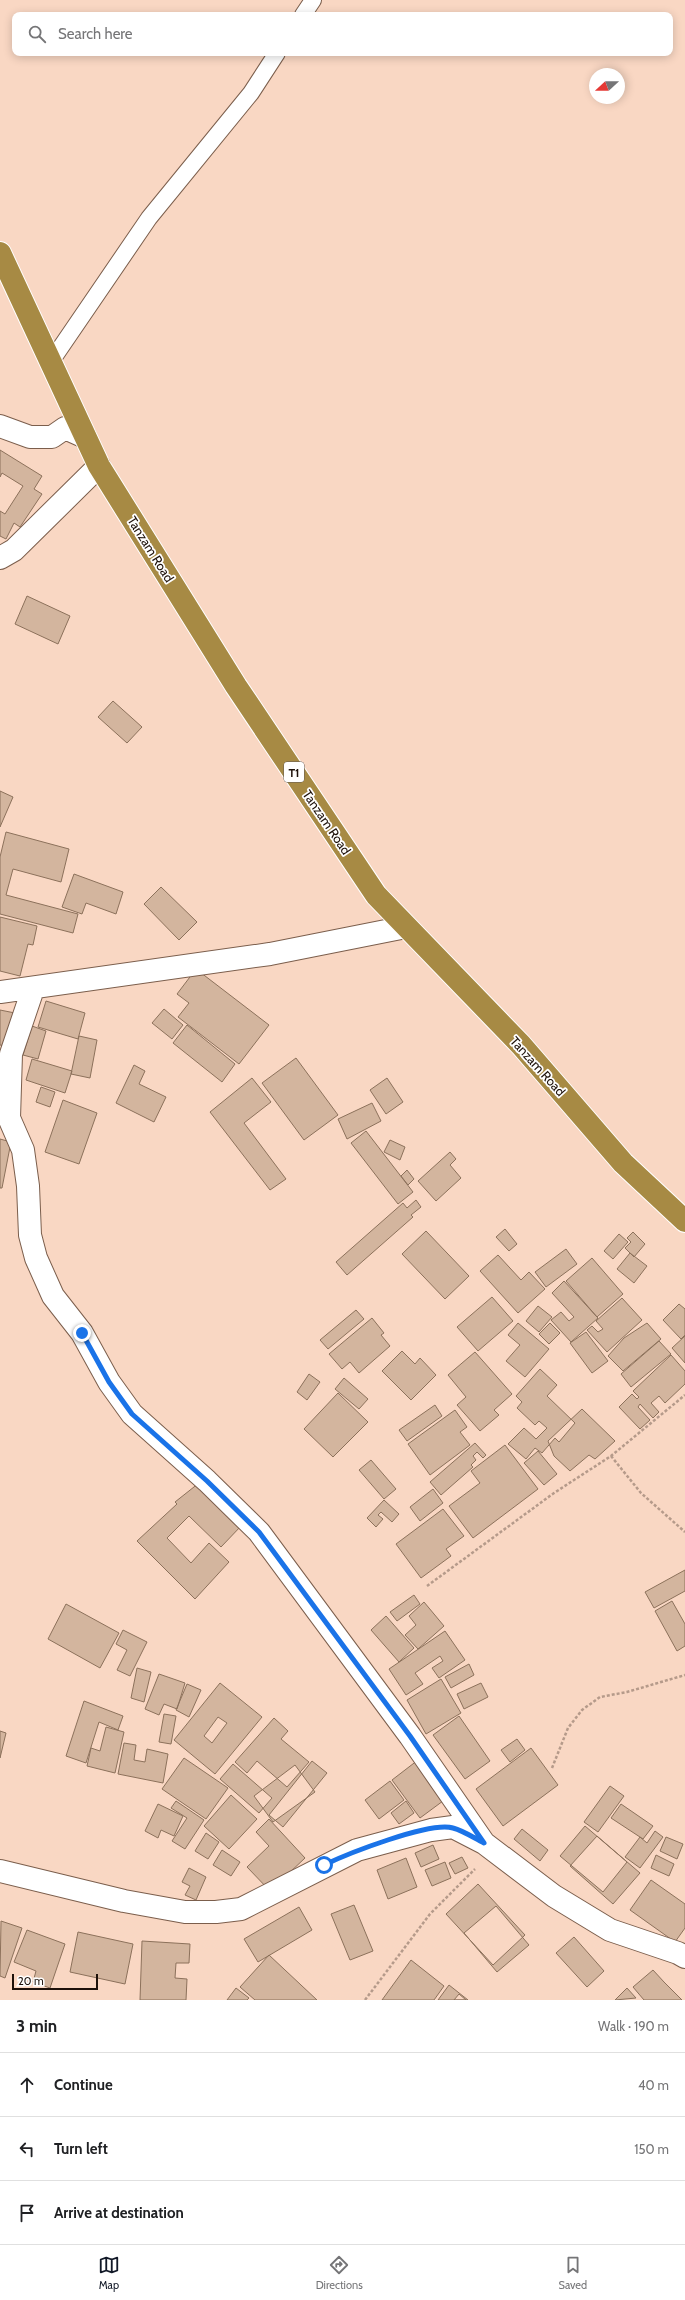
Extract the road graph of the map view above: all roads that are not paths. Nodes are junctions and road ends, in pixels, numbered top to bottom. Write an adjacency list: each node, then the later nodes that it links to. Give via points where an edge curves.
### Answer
1 (313, 0): 2 (lane)
2 (305, 12)
3 (275, 56): 5 (lane, via 250,93 149,218)
4 (0, 253): 5 (highway, Tanzam Road / T1)
5 (50, 363): 7 (highway, Tanzam Road / T1)
6 (0, 426): 7 (street, via 30,437 52,437 65,428)
7 (85, 437): 8 (highway, Tanzam Road / T1)
8 (99, 466): 9 (street, via 14,550); 10 (highway, Tanzam Road / T1, via 236,686 376,895)
9 (0, 558)
10 (406, 928): 11 (street, via 270,954); 13 (highway, Tanzam Road / T1, via 521,1045 623,1163)
11 (33, 989): 12 (street); 14 (street, via 11,1054 9,1118 23,1150 28,1186 30,1235 36,1258 53,1296 82,1333 109,1382 132,1414 259,1532)
12 (0, 992)
13 (685, 1220)
14 (489, 1847): 15 (street, via 453,1827 431,1830 357,1850 241,1909 216,1912 185,1912 131,1902); 16 (street, via 554,1896 610,1930)
15 (0, 1871)
16 (685, 1957)

